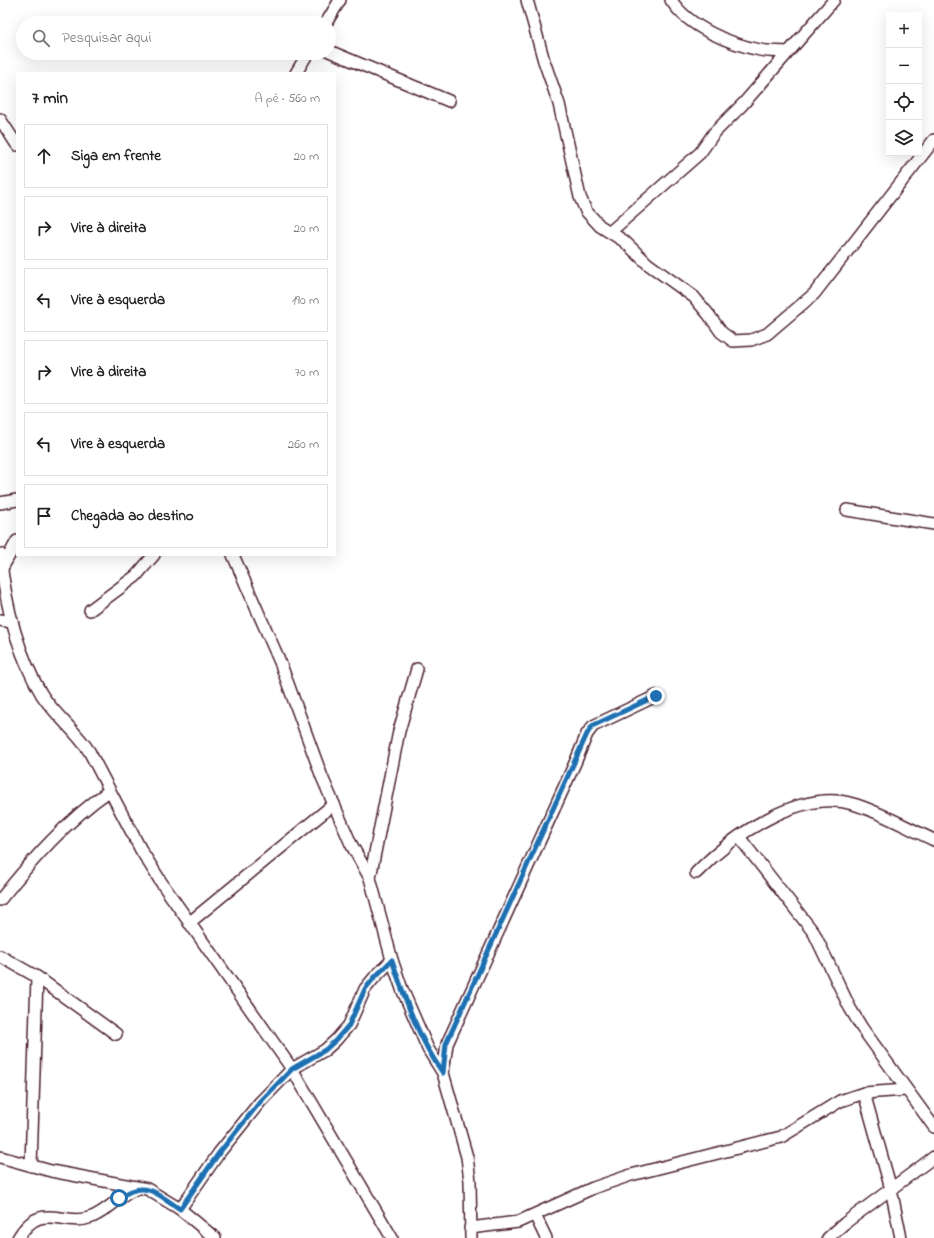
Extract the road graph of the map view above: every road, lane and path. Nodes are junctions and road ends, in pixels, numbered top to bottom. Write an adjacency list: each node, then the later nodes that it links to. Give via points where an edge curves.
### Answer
1 (340, 0): 5 (street)
2 (528, 0): 14 (street, via 544,61 559,104 580,197 586,211 600,226)
3 (671, 0): 6 (street, via 699,26 731,42 762,50)
4 (834, 0): 6 (street)
5 (330, 16)
6 (788, 52): 14 (street, via 714,133 700,153)
7 (336, 54): 10 (street)
8 (304, 60): 9 (street)
9 (297, 72)
10 (449, 101)
11 (0, 119): 13 (street)
12 (934, 140): 14 (street, via 814,294 767,334 751,340 733,340 721,332 694,298)
13 (16, 143)
14 (610, 232)
15 (16, 500): 16 (street)
16 (0, 503)
17 (847, 510): 18 (street)
18 (934, 524)
19 (16, 544): 23 (street)
20 (0, 554): 23 (street)
21 (153, 556): 24 (street, via 136,576)
22 (233, 556): 30 (street, via 280,662)
23 (1, 571): 26 (street)
24 (90, 610)
25 (0, 620): 26 (street)
26 (12, 622): 29 (street, via 22,652 42,695 80,738)
27 (417, 669): 34 (street, via 399,731)
28 (656, 696): 42 (street, via 592,726 587,734 446,1044)
29 (109, 791): 35 (street, via 86,807); 36 (street, via 141,850)
30 (334, 804): 34 (street, via 351,844); 36 (street)
31 (739, 837): 32 (street, via 792,808 812,801 834,801 852,804); 33 (street, via 707,861); 43 (street, via 814,933 854,1015)
32 (934, 840)
33 (696, 873)
34 (370, 878): 38 (street)
35 (0, 900)
36 (189, 923): 41 (street)
37 (0, 956): 39 (street)
38 (392, 960): 41 (street, via 365,989 349,1025 336,1040 325,1050); 42 (street, via 428,1049)
39 (37, 977): 40 (street); 48 (street)
40 (116, 1034)
41 (292, 1069): 51 (street, via 232,1136); 56 (street)
42 (443, 1073): 53 (street, via 467,1157)
43 (906, 1090): 44 (street); 45 (street)
44 (864, 1093): 50 (street); 52 (street, via 840,1101 781,1137 631,1175 593,1188)
45 (934, 1126)
46 (0, 1156): 48 (street)
47 (934, 1157): 50 (street)
48 (31, 1166): 49 (street)
49 (138, 1188): 51 (street, via 147,1189); 54 (street, via 91,1217 82,1219 53,1216 36,1219)
50 (891, 1189): 58 (street); 59 (street)
51 (180, 1209): 55 (street)
52 (535, 1215): 53 (street, via 518,1222); 57 (street)
53 (471, 1233)
54 (18, 1238)
55 (215, 1238)
56 (392, 1238)
57 (546, 1238)
58 (828, 1238)
59 (901, 1238)

